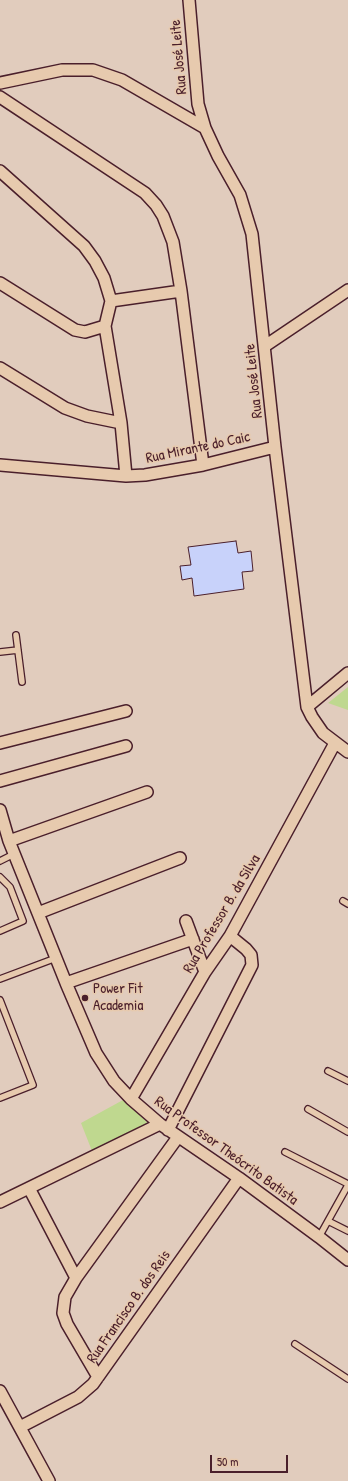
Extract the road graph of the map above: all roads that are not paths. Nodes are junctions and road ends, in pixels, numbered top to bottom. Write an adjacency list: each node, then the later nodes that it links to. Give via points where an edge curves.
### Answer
1 (189, 0): 4 (street, Rua José Leite, via 198,104)
2 (0, 83): 4 (street, via 62,70 93,70 122,80)
3 (0, 97): 8 (street, via 145,193 156,205 169,230)
4 (205, 128): 11 (street, Rua José Leite, via 240,195 248,216)
5 (0, 170): 9 (street, via 84,246 104,278)
6 (0, 283): 10 (street, via 75,330 85,332)
7 (348, 290): 11 (street)
8 (181, 291): 9 (street); 16 (street)
9 (111, 301): 10 (street)
10 (105, 326): 13 (street)
11 (265, 346): 14 (street, Rua José Leite)
12 (0, 368): 13 (street, via 65,408 87,416)
13 (121, 423): 17 (street)
14 (276, 447): 16 (street, Rua Mirante do Caic); 23 (street, Rua José Leite)
15 (0, 465): 17 (street, Rua Mirante do Caic)
16 (203, 465): 17 (street, Rua Mirante do Caic, via 172,472)
17 (126, 476)
18 (16, 635): 19 (lane)
19 (18, 650): 20 (lane); 22 (lane)
20 (0, 652)
21 (348, 673): 23 (street)
22 (22, 682)
23 (307, 707): 26 (street, Rua José Leite, via 317,725)
24 (126, 711): 25 (street)
25 (0, 743)
26 (335, 743): 28 (street, Rua José Leite); 40 (street, Rua Professor B. da Silva)
27 (126, 746): 29 (street)
28 (348, 752)
29 (0, 781)
30 (147, 792): 32 (street)
31 (0, 810): 32 (street, Rua Professor Theócrito Batista)
32 (9, 841): 33 (street, Rua Professor Theócrito Batista)
33 (14, 854): 35 (lane); 37 (street, Rua Professor Theócrito Batista)
34 (180, 858): 37 (street)
35 (0, 861)
36 (0, 877): 39 (lane, via 10,887 23,921)
37 (38, 913): 42 (street, Rua Professor Theócrito Batista)
38 (186, 921): 41 (street)
39 (0, 931)
40 (230, 936): 43 (street, Rua Professor B. da Silva); 52 (street, via 251,955 252,965)
41 (193, 939): 43 (street); 45 (street)
42 (56, 958): 44 (lane); 45 (street, Rua Professor Theócrito Batista)
43 (205, 972): 50 (street, Rua Professor B. da Silva)
44 (0, 979)
45 (66, 983): 50 (street, Rua Professor Theócrito Batista, via 96,1053 114,1081)
46 (0, 1000): 49 (lane, via 33,1084)
47 (328, 1071): 48 (lane)
48 (348, 1081)
49 (0, 1098)
50 (131, 1099): 52 (street, Rua Professor Theócrito Batista)
51 (308, 1109): 53 (lane)
52 (164, 1127): 54 (street, Rua Professor Theócrito Batista); 58 (street)
53 (348, 1132)
54 (178, 1137): 56 (street, Rua Professor Theócrito Batista); 64 (street)
55 (285, 1152): 57 (lane)
56 (239, 1178): 62 (street, Rua Professor Theócrito Batista); 66 (street, Rua Francisco B. dos Reis)
57 (348, 1185): 60 (lane)
58 (29, 1188): 59 (street); 64 (street)
59 (0, 1202)
60 (328, 1221): 61 (lane); 62 (lane)
61 (348, 1232)
62 (319, 1236): 63 (street, Rua Professor Theócrito Batista)
63 (348, 1260)
64 (76, 1278): 66 (street, via 65,1297 64,1312 67,1324)
65 (294, 1344): 67 (lane)
66 (98, 1377): 69 (street, Rua Francisco B. dos Reis, via 78,1397)
67 (348, 1380)
68 (0, 1391): 69 (street)
69 (20, 1427): 70 (street)
70 (49, 1481)

